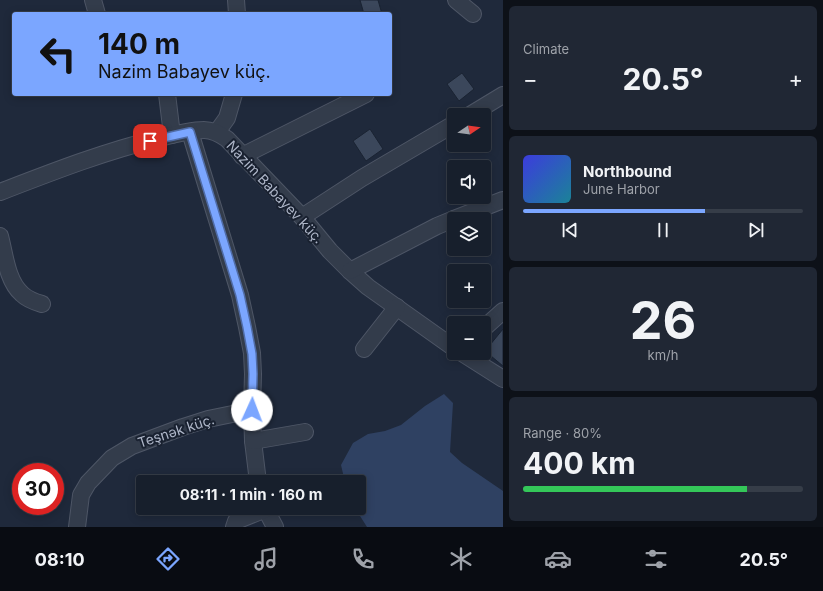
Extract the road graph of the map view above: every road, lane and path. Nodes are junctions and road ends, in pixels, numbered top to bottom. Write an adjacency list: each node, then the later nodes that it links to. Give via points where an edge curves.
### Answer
1 (93, 0): 4 (street)
2 (236, 0): 5 (street)
3 (456, 0): 6 (street)
4 (96, 12)
5 (237, 12)
6 (473, 14)
7 (503, 95): 11 (street)
8 (167, 96): 15 (street)
9 (233, 96): 14 (street, via 226,118)
10 (362, 96): 16 (street)
11 (482, 108)
12 (447, 128): 20 (street)
13 (190, 132): 14 (street, Nazim Babayev küç.); 15 (street, Nazim Babayev küç.); 32 (street, via 240,295 252,354)
14 (216, 132): 16 (street, Nazim Babayev küç., via 227,139)
15 (172, 135): 17 (street, Nazim Babayev küç., via 121,148)
16 (242, 156): 20 (street, Nazim Babayev küç.)
17 (0, 192)
18 (503, 200): 19 (street)
19 (472, 212)
20 (302, 217): 23 (street, Nazim Babayev küç.)
21 (447, 222): 23 (street)
22 (0, 236): 24 (street, via 10,276 16,286 22,295)
23 (350, 271): 25 (street, Nazim Babayev küç.)
24 (42, 304)
25 (397, 307): 28 (street, Nazim Babayev küç.); 29 (street)
26 (503, 311): 27 (street)
27 (491, 322)
28 (447, 343)
29 (364, 349)
30 (473, 360): 31 (street)
31 (503, 379)
32 (252, 410): 34 (street); 38 (street, Teşnək küç., via 183,427 132,446 112,458 88,483 81,495)
33 (305, 432): 34 (street)
34 (253, 441): 35 (street)
35 (257, 475)
36 (249, 515): 39 (street, via 236,521)
37 (269, 515): 40 (street)
38 (77, 527)
39 (234, 527)
40 (275, 527)

